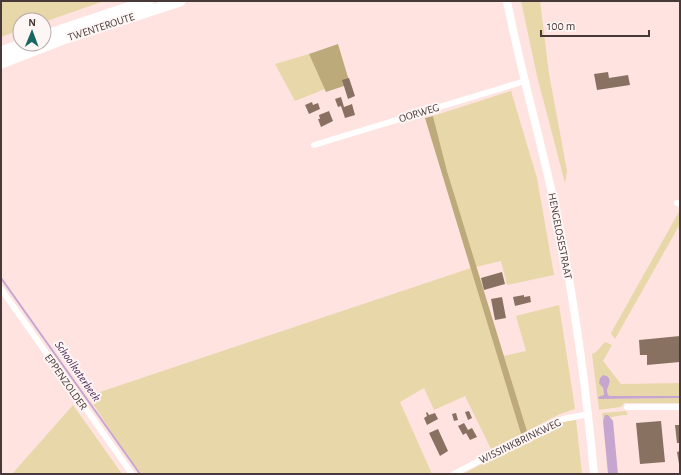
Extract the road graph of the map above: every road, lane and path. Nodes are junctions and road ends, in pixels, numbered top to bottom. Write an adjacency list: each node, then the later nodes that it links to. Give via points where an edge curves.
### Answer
1 (148, 1): 4 (highway, TWENTEROUTE)
2 (180, 1): 7 (highway, TWENTEROUTE, via 63,39)
3 (507, 1): 8 (main road, HENGELOSESTRAAT)
4 (52, 33)
5 (12, 48): 6 (highway)
6 (1, 52)
7 (1, 63)
8 (525, 81): 9 (street, OORWEG); 13 (main road, HENGELOSESTRAAT, via 557,218 580,349)
9 (314, 145)
10 (1, 289): 14 (street, EPPENZOLDER)
11 (627, 407): 12 (street)
12 (680, 407)
13 (588, 414): 15 (street, WISSINKBRINKWEG, via 552,423); 16 (main road, HENGELOSESTRAAT)
14 (132, 474)
15 (454, 474)
16 (594, 474)

